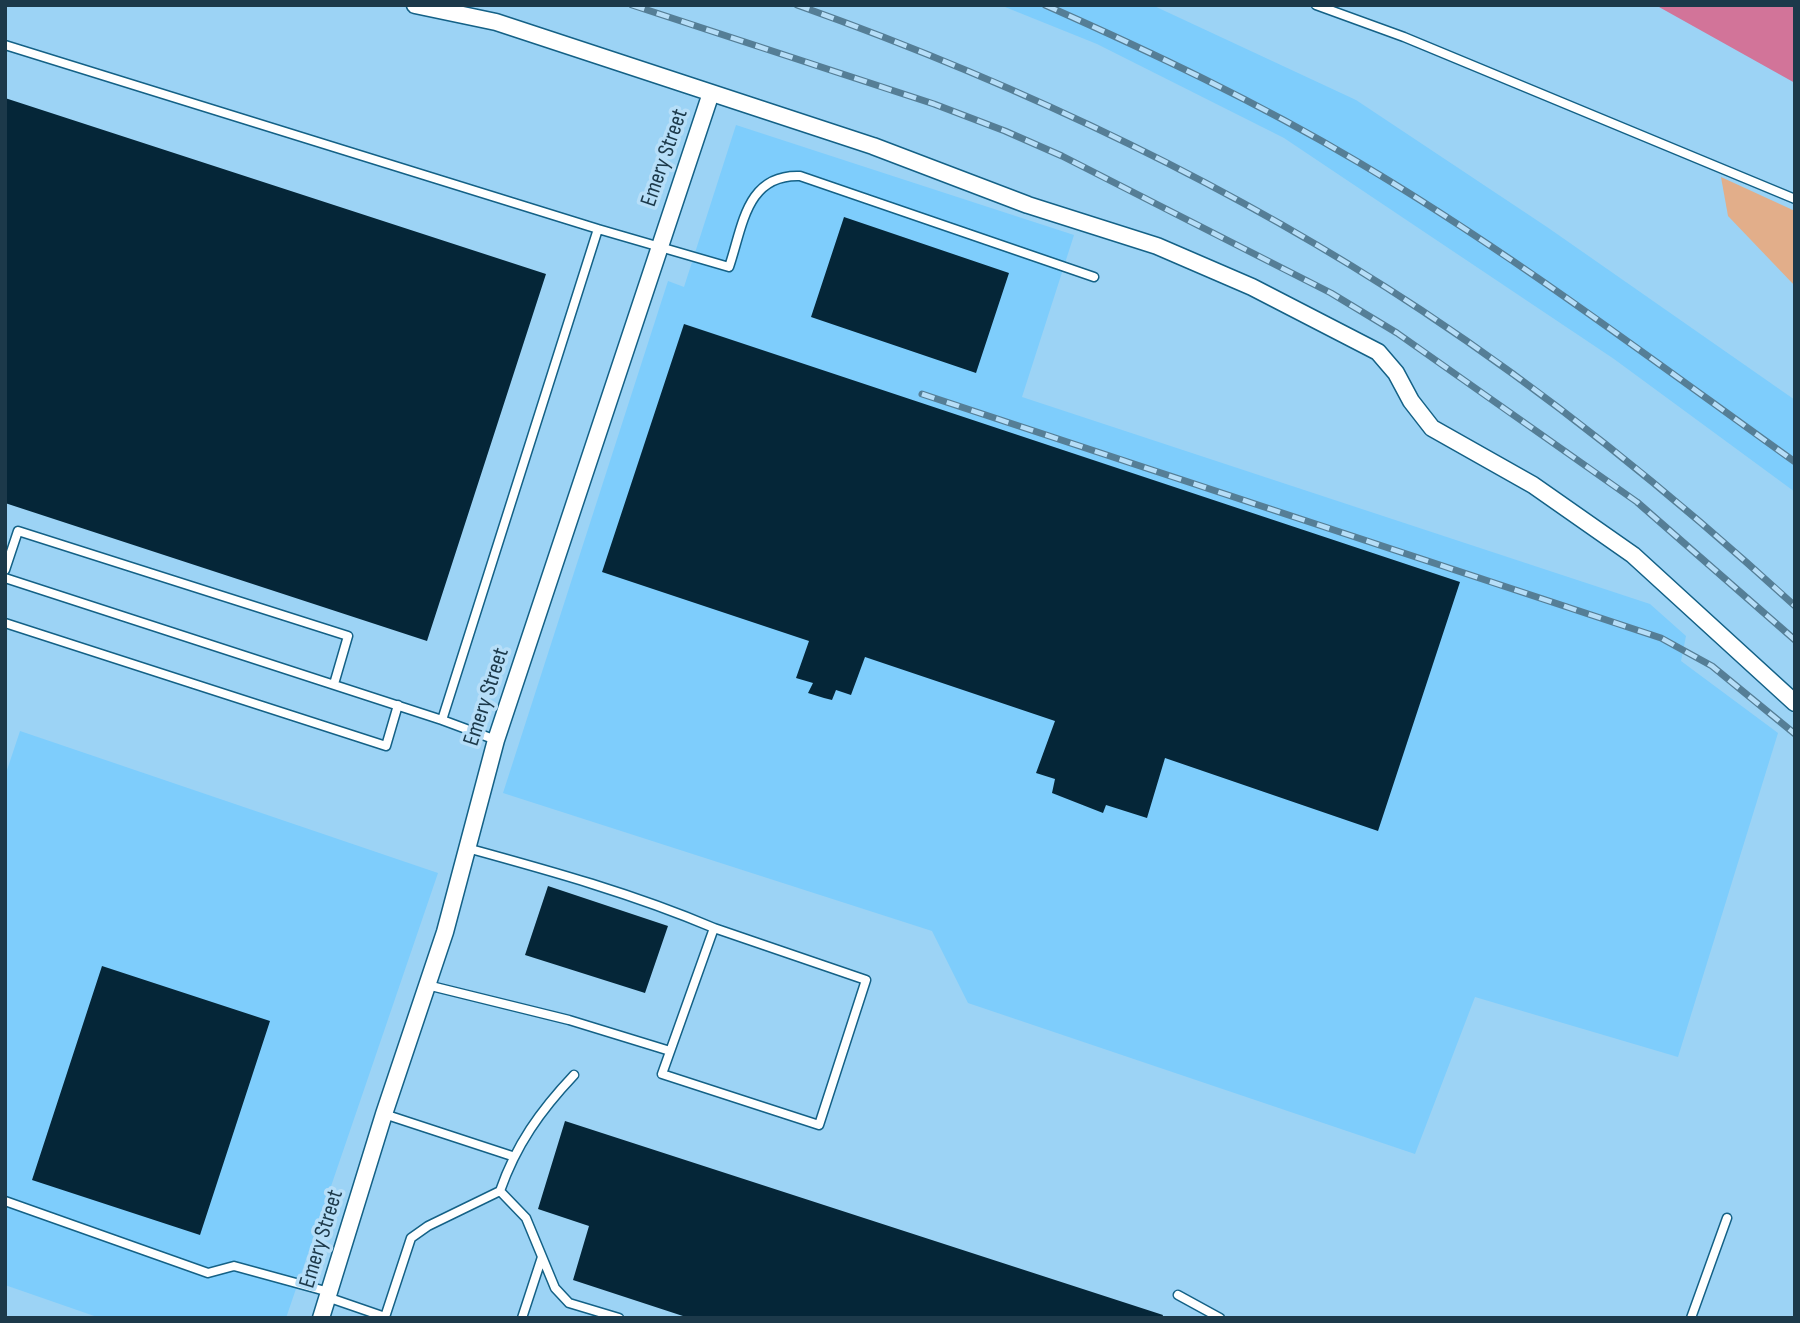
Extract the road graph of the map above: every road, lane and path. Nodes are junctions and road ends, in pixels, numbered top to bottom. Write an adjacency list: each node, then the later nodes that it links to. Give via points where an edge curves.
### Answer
1 (415, 5): 4 (street, via 496,22)
2 (1316, 5): 5 (lane, via 1417,42)
3 (5, 46): 6 (lane)
4 (711, 93): 7 (street, Emery Street); 13 (street, via 1157,246 1252,286 1378,352 1432,428 1533,485 1633,555)
5 (1795, 199)
6 (598, 229): 7 (lane); 15 (lane)
7 (659, 247): 8 (lane, via 729,267 757,191 784,175 800,176); 16 (street, Emery Street)
8 (1094, 277)
9 (5, 569): 12 (lane, via 18,531 348,636)
10 (5, 578): 12 (lane)
11 (5, 623): 14 (lane, via 386,746)
12 (334, 684): 14 (lane)
13 (1795, 703)
14 (398, 705): 15 (lane)
15 (442, 720): 16 (lane)
16 (496, 740): 17 (street, Emery Street)
17 (467, 848): 18 (lane, via 605,887); 19 (street, Emery Street)
18 (714, 928): 20 (lane); 20 (lane, via 866,980 819,1125 662,1074)
19 (427, 985): 20 (lane); 22 (street, Emery Street)
20 (670, 1051)
21 (574, 1075): 23 (lane, via 541,1111)
22 (384, 1114): 23 (lane); 28 (street, Emery Street)
23 (512, 1156): 24 (lane)
24 (500, 1191): 27 (lane, via 526,1218); 28 (lane, via 411,1238 385,1317)
25 (5, 1201): 28 (lane, via 208,1272 234,1266)
26 (1727, 1218): 35 (lane)
27 (542, 1257): 30 (lane, via 555,1288 569,1303); 32 (lane)
28 (328, 1295): 31 (street, Emery Street)
29 (1178, 1295): 34 (lane)
30 (595, 1314): 33 (lane)
31 (321, 1318)
32 (522, 1318)
33 (619, 1318)
34 (1220, 1318)
35 (1691, 1318)

